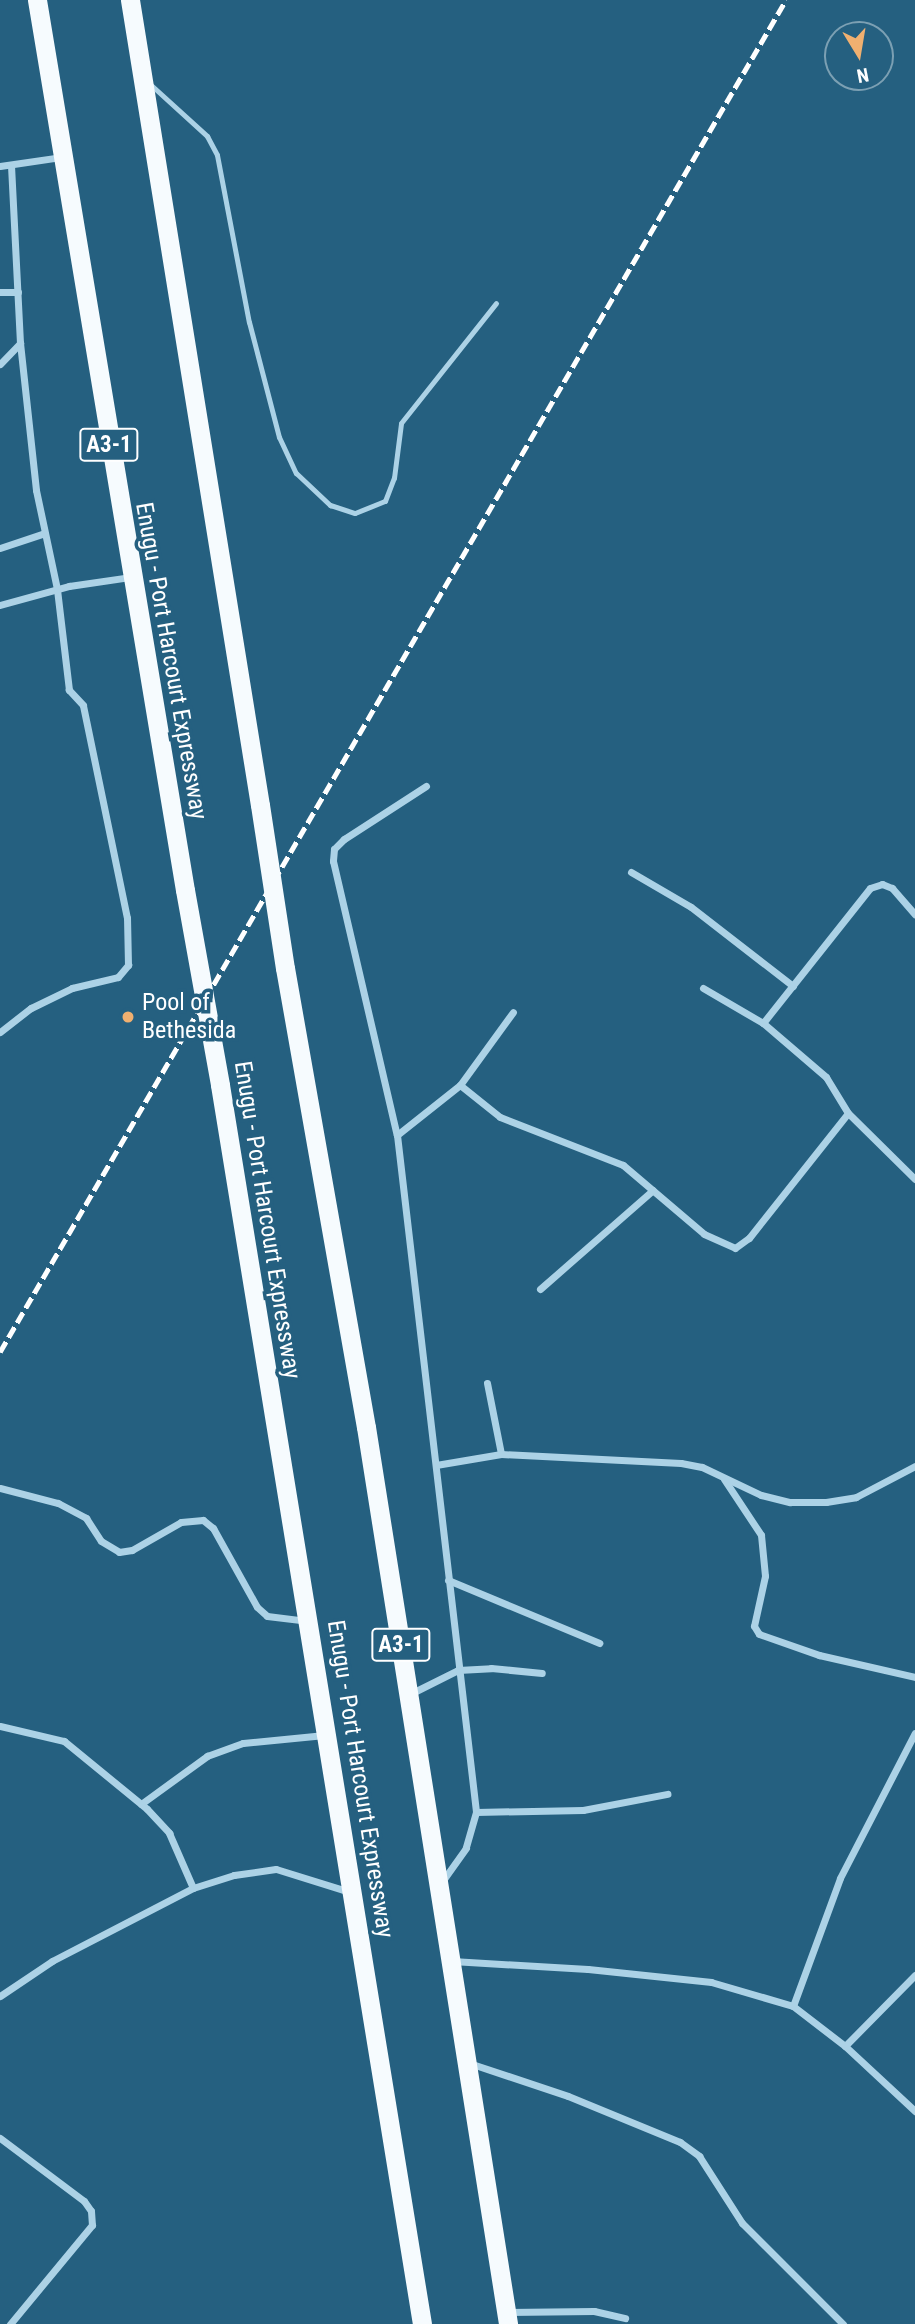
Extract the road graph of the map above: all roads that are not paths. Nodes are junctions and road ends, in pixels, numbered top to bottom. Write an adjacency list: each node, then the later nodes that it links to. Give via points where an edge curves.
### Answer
1 (37, 0): 4 (highway, Enugu - Port Harcourt Expressway / A3-1)
2 (130, 0): 3 (highway, A3-1)
3 (143, 79): 9 (lane, via 193,121 217,155 249,322 279,437 296,472 330,505 355,513 385,501 394,478 401,423); 43 (highway, A3-1, bridge, via 285,968)
4 (63, 157): 5 (street); 14 (highway, Enugu - Port Harcourt Expressway / A3-1)
5 (11, 164): 6 (street); 8 (street)
6 (0, 166)
7 (0, 292): 8 (street)
8 (18, 292): 10 (street)
9 (495, 303)
10 (20, 343): 11 (street); 12 (street)
11 (0, 364)
12 (46, 533): 13 (street); 15 (street)
13 (0, 548)
14 (131, 577): 15 (street); 38 (highway, Enugu - Port Harcourt Expressway / A3-1, bridge)
15 (57, 589): 16 (street); 24 (street, via 69,690 83,705 127,918 128,965 118,977 72,988 32,1008)
16 (0, 605)
17 (426, 786): 27 (street, via 334,849)
18 (631, 872): 20 (street, via 691,907)
19 (915, 914): 20 (street, via 892,888 882,884 870,888)
20 (793, 986): 23 (street)
21 (703, 988): 23 (street)
22 (513, 1012): 25 (street)
23 (763, 1023): 26 (street, via 826,1077)
24 (0, 1032)
25 (460, 1085): 27 (street); 29 (street, via 500,1117 623,1165)
26 (848, 1113): 28 (street); 29 (street, via 749,1238 735,1248 704,1234)
27 (397, 1135): 33 (street)
28 (915, 1179)
29 (653, 1190): 30 (street)
30 (541, 1289)
31 (487, 1383): 32 (street)
32 (501, 1454): 33 (street); 35 (street, via 681,1462)
33 (436, 1465): 37 (street)
34 (915, 1466): 35 (street, via 856,1497 826,1502 790,1502 761,1495)
35 (722, 1475): 42 (street, via 761,1535 765,1577 754,1626 759,1634 819,1656)
36 (0, 1488): 38 (street, via 58,1503 86,1518 101,1541 119,1552 132,1550 181,1521 203,1520 213,1528 257,1607 267,1616)
37 (448, 1580): 39 (street); 40 (street)
38 (309, 1622): 46 (highway, Enugu - Port Harcourt Expressway / A3-1)
39 (599, 1643)
40 (458, 1671): 41 (street, via 491,1668); 43 (street); 49 (street)
41 (542, 1673)
42 (915, 1677)
43 (409, 1694): 50 (highway, A3-1)
44 (0, 1726): 48 (street, via 64,1741)
45 (915, 1733): 56 (street, via 840,1878)
46 (327, 1735): 48 (street, via 243,1743 207,1756); 52 (highway, Enugu - Port Harcourt Expressway / A3-1)
47 (667, 1794): 49 (street, via 583,1810)
48 (141, 1804): 51 (street, via 169,1833)
49 (476, 1812): 50 (street, via 466,1848)
50 (439, 1885): 53 (highway, A3-1)
51 (193, 1888): 52 (street, via 276,1869); 55 (street, via 52,1961)
52 (354, 1893): 64 (highway, Enugu - Port Harcourt Expressway / A3-1)
53 (452, 1961): 56 (street, via 711,1982); 58 (highway, A3-1)
54 (915, 1975): 57 (street)
55 (0, 1996)
56 (793, 2006): 57 (street)
57 (845, 2046): 59 (street)
58 (468, 2063): 61 (highway, A3-1); 65 (street, via 568,2096 680,2142 699,2157 742,2223)
59 (915, 2111)
60 (0, 2138): 63 (street, via 84,2201 92,2225)
61 (507, 2318): 62 (street, via 594,2311)
62 (625, 2318)
63 (10, 2324)
64 (422, 2324)
65 (843, 2324)

